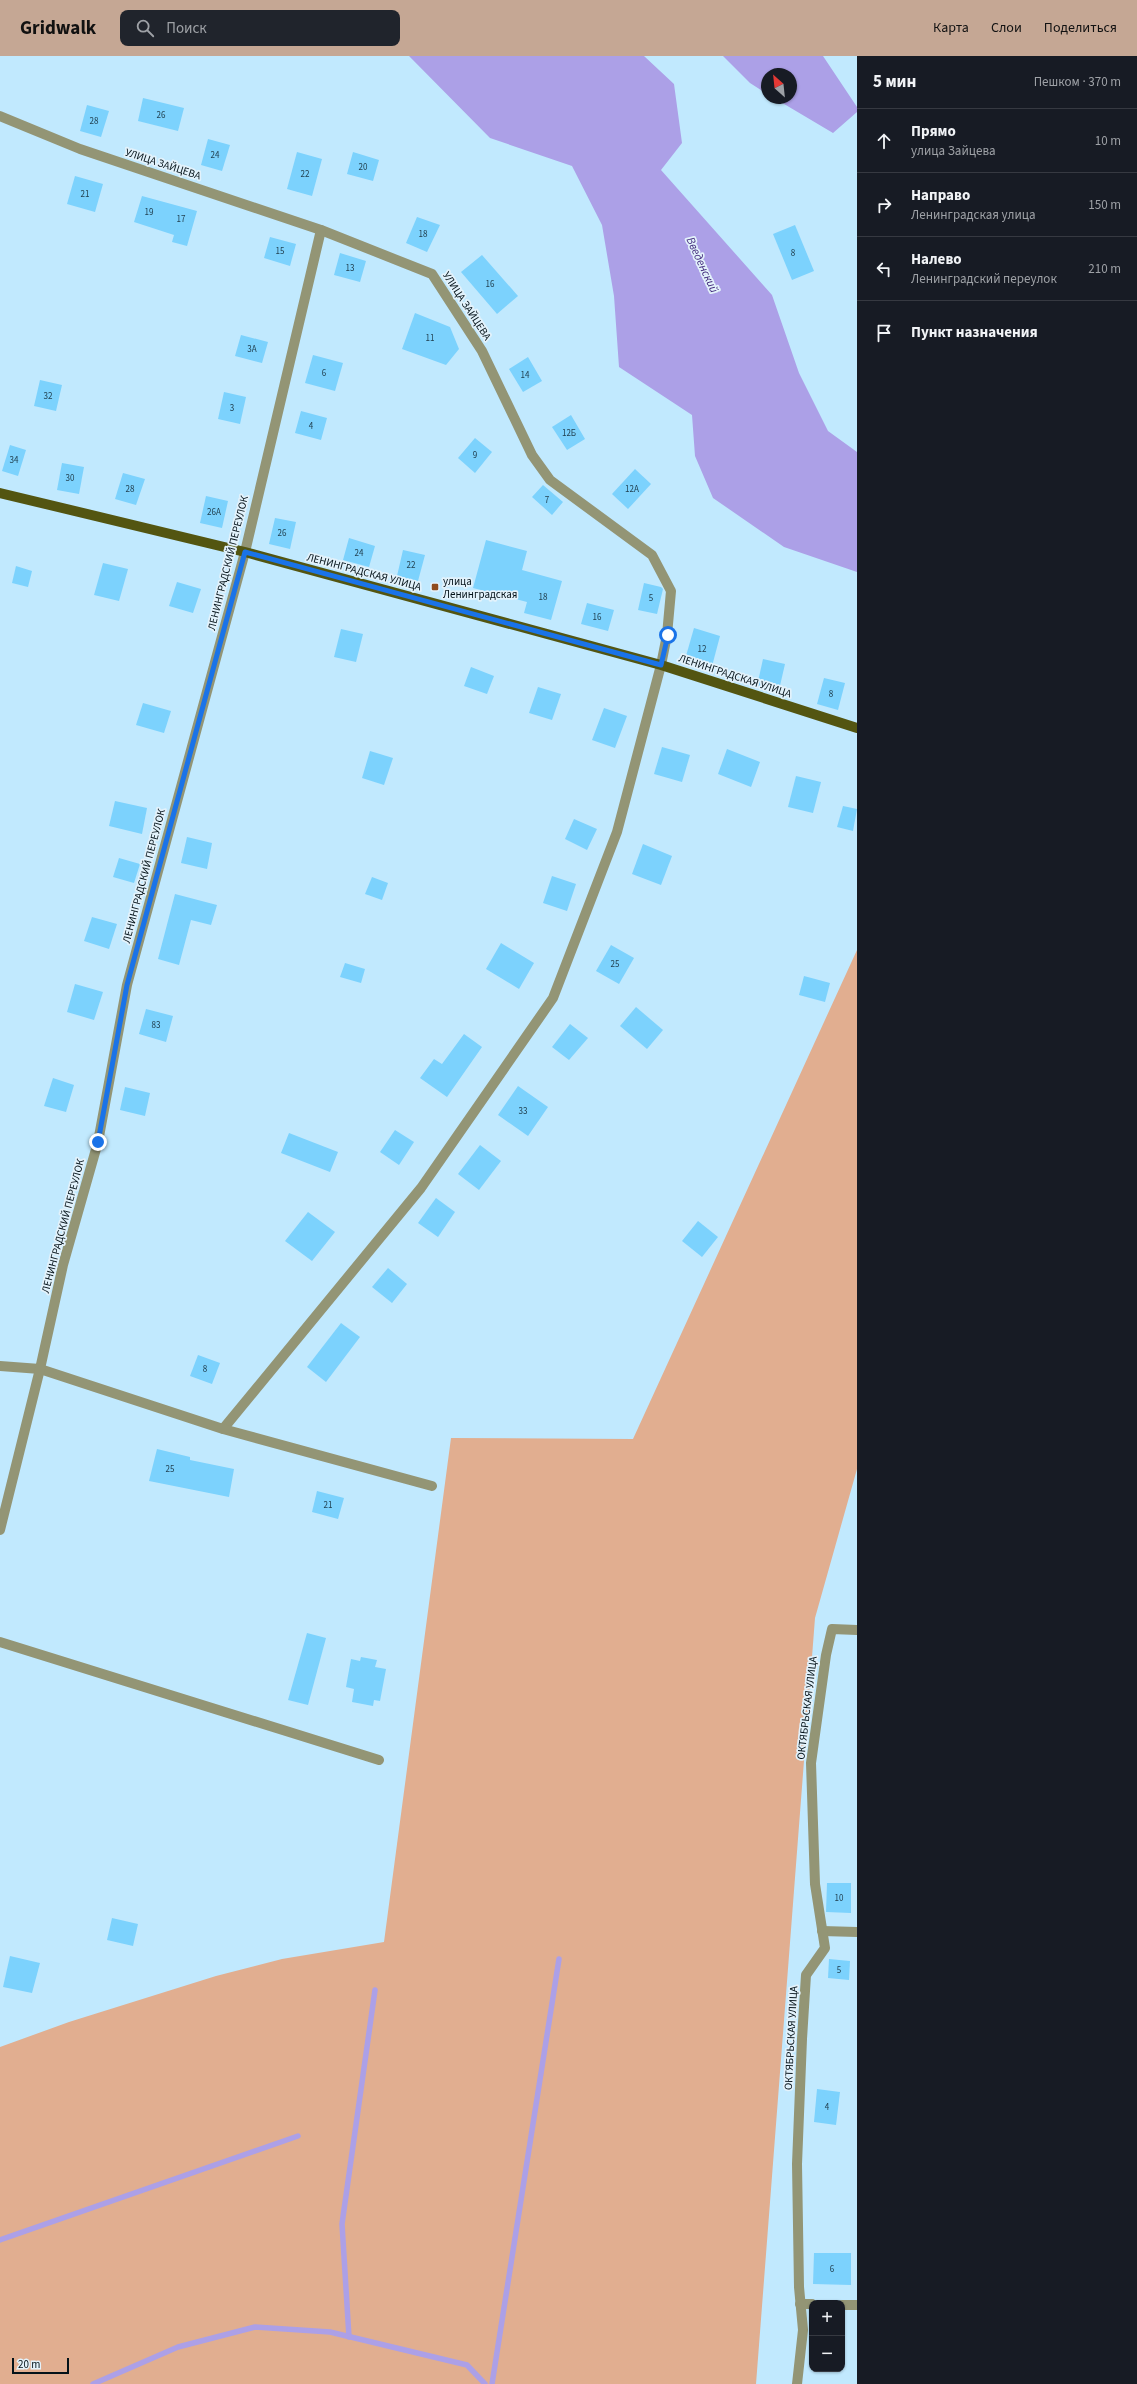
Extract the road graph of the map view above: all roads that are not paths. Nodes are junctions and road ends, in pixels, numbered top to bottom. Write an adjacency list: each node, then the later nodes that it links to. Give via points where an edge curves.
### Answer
1 (0, 116): 2 (street, УЛИЦА ЗАЙЦЕВА, via 80,149)
2 (321, 230): 4 (street, ЛЕНИНГРАДСКИЙ ПЕРЕУЛОК); 5 (street, УЛИЦА ЗАЙЦЕВА, via 432,274 482,351 532,455 550,480 652,555 671,591 668,635)
3 (0, 492): 4 (main road, ЛЕНИНГРАДСКАЯ УЛИЦА)
4 (245, 552): 5 (main road, ЛЕНИНГРАДСКАЯ УЛИЦА); 8 (street, ЛЕНИНГРАДСКИЙ ПЕРЕУЛОК, via 127,985 98,1142 63,1265)
5 (661, 665): 6 (main road, ЛЕНИНГРАДСКАЯ УЛИЦА); 9 (street, УЛИЦА ЗАЙЦЕВА, via 617,832 553,998 422,1188)
6 (857, 728)
7 (0, 1366): 8 (street)
8 (40, 1369): 9 (street); 11 (street, ЛЕНИНГРАДСКИЙ ПЕРЕУЛОК)
9 (223, 1429): 10 (street)
10 (432, 1486)
11 (0, 1530)
12 (857, 1630): 15 (street, ОКТЯБРЬСКАЯ УЛИЦА, via 832,1629 811,1763 816,1884)
13 (0, 1642): 14 (street)
14 (379, 1760)
15 (822, 1931): 16 (street); 17 (street, ОКТЯБРЬСКАЯ УЛИЦА, via 825,1948 806,1975 802,2039 797,2164)
16 (857, 1932)
17 (800, 2304): 18 (street); 21 (street, ОКТЯБРЬСКАЯ УЛИЦА, via 804,2330)
18 (809, 2304)
19 (845, 2305): 20 (street)
20 (857, 2305)
21 (797, 2384)

